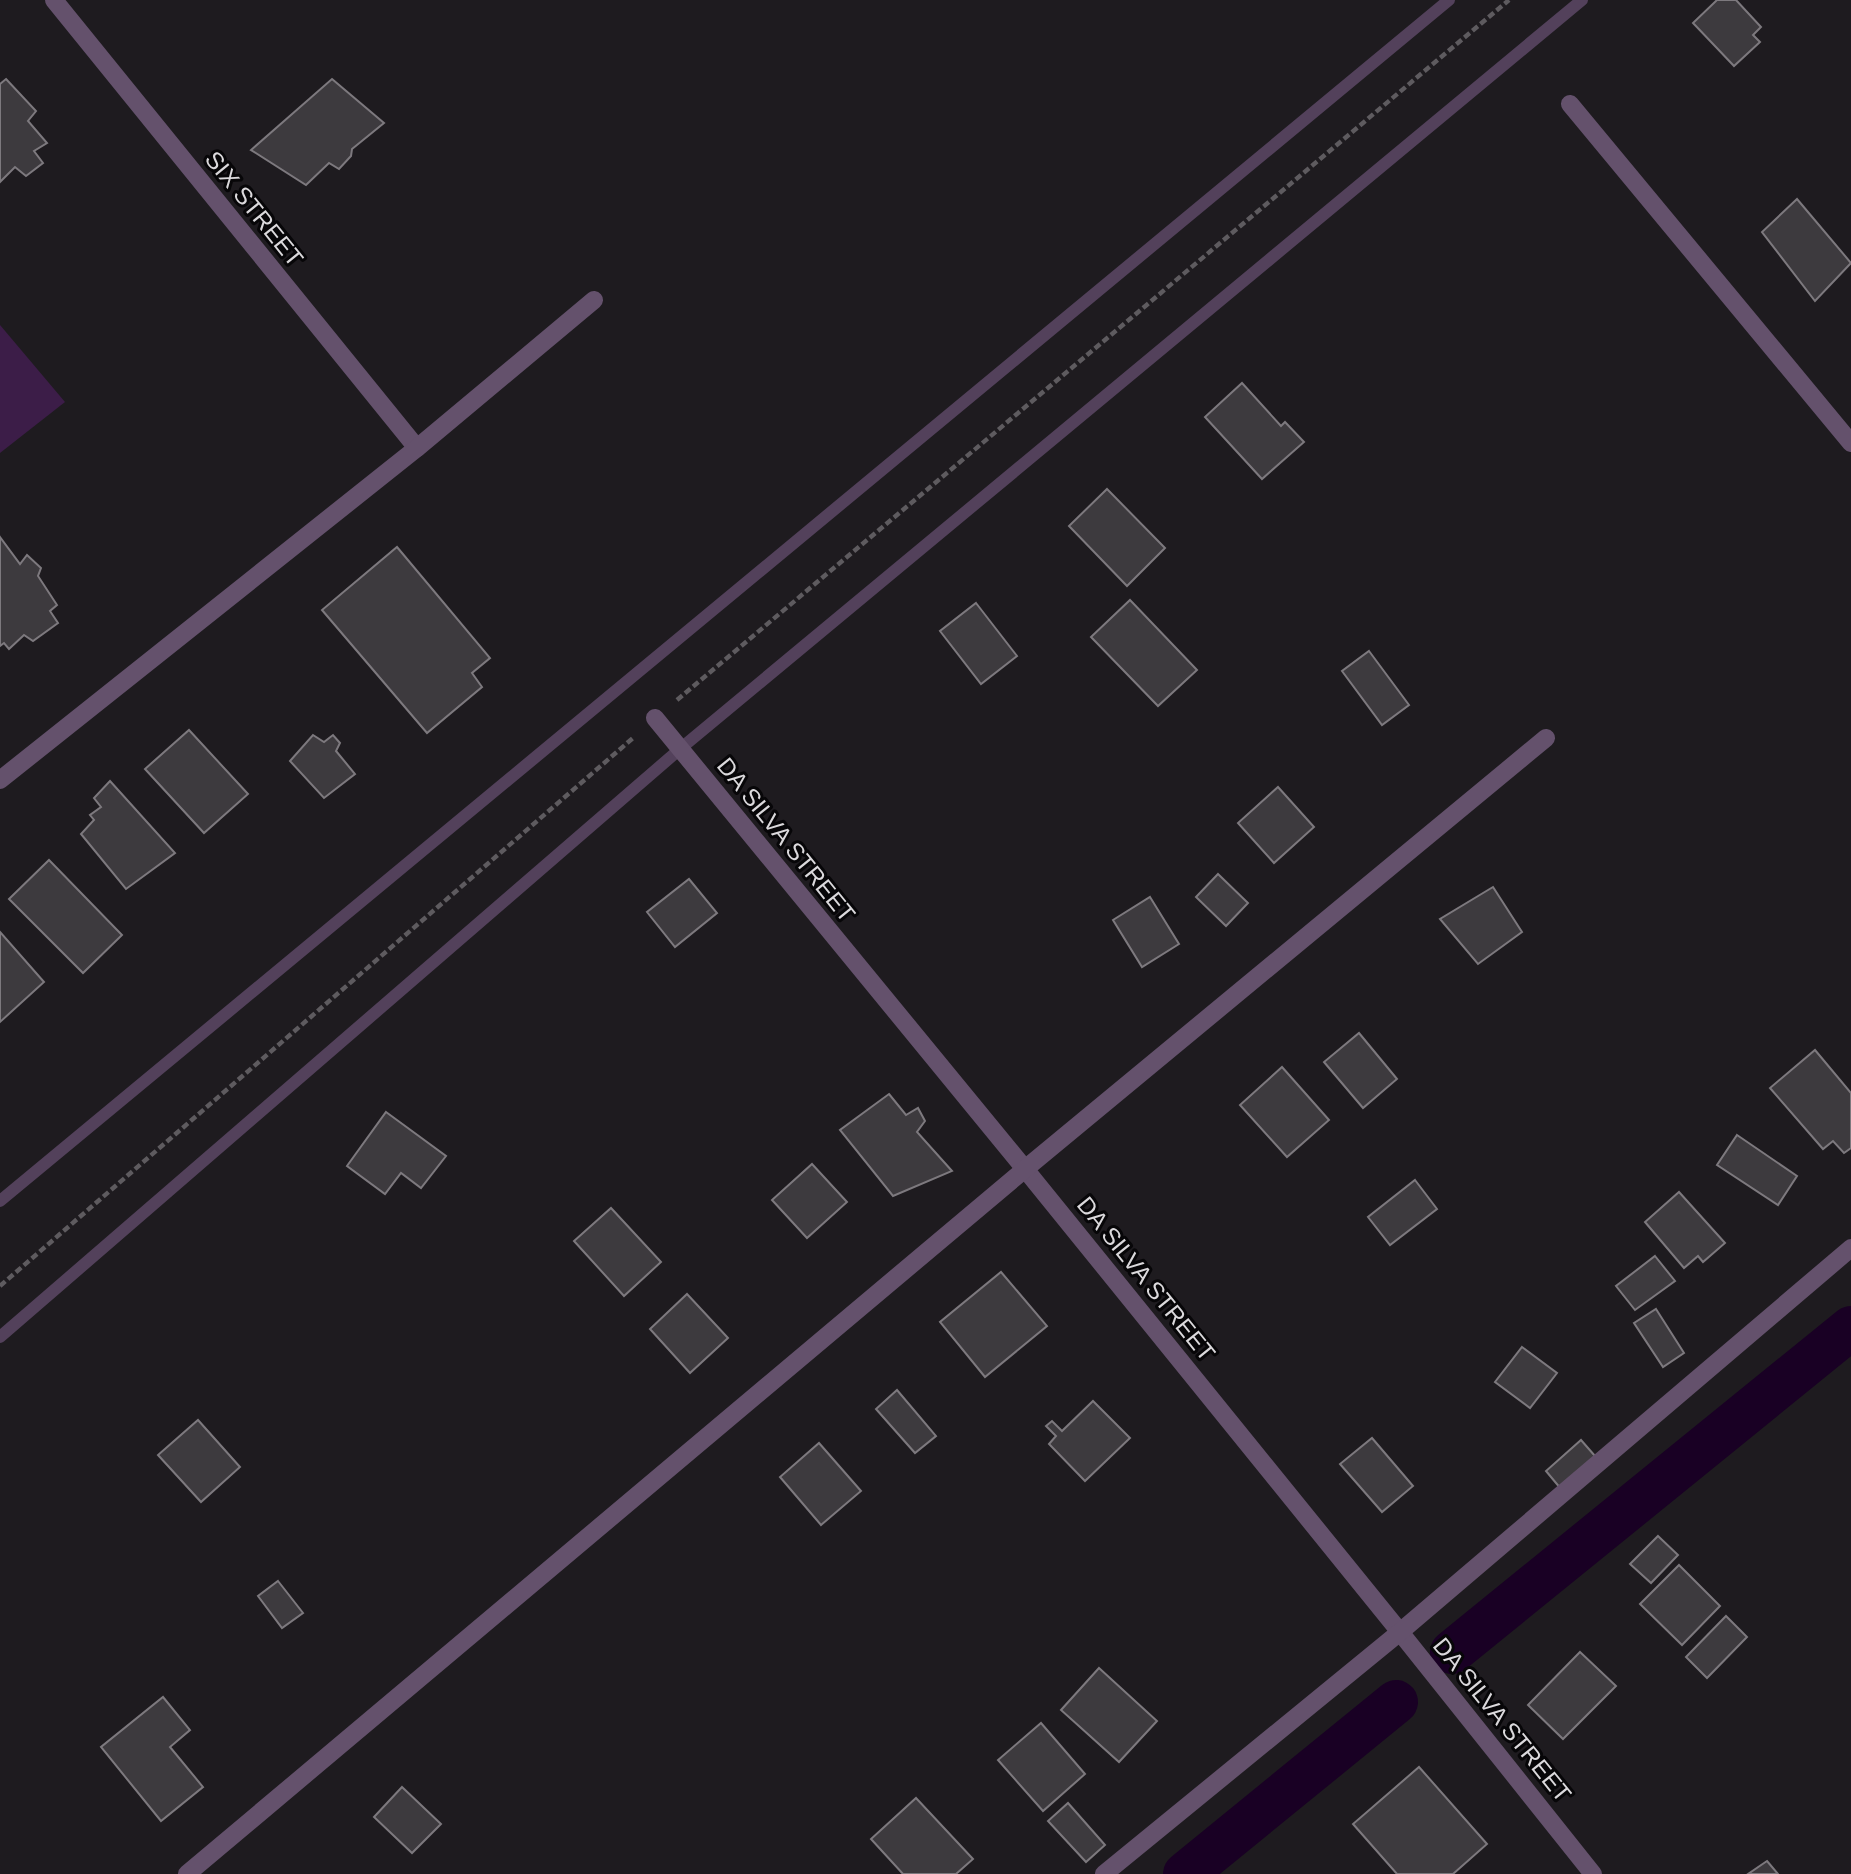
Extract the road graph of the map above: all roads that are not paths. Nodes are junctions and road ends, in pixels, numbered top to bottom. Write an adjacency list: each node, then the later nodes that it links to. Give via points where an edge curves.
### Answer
1 (54, 0): 5 (street, SIX STREET)
2 (1570, 104): 4 (street)
3 (594, 300): 5 (street)
4 (1851, 443)
5 (417, 448): 8 (street)
6 (655, 718): 9 (street, DA SILVA STREET)
7 (1546, 738): 9 (street)
8 (0, 780)
9 (1025, 1169): 11 (street, DA SILVA STREET); 12 (street)
10 (1851, 1248): 11 (street)
11 (1400, 1632): 13 (street); 14 (street, DA SILVA STREET)
12 (187, 1874)
13 (1104, 1874)
14 (1593, 1874)

